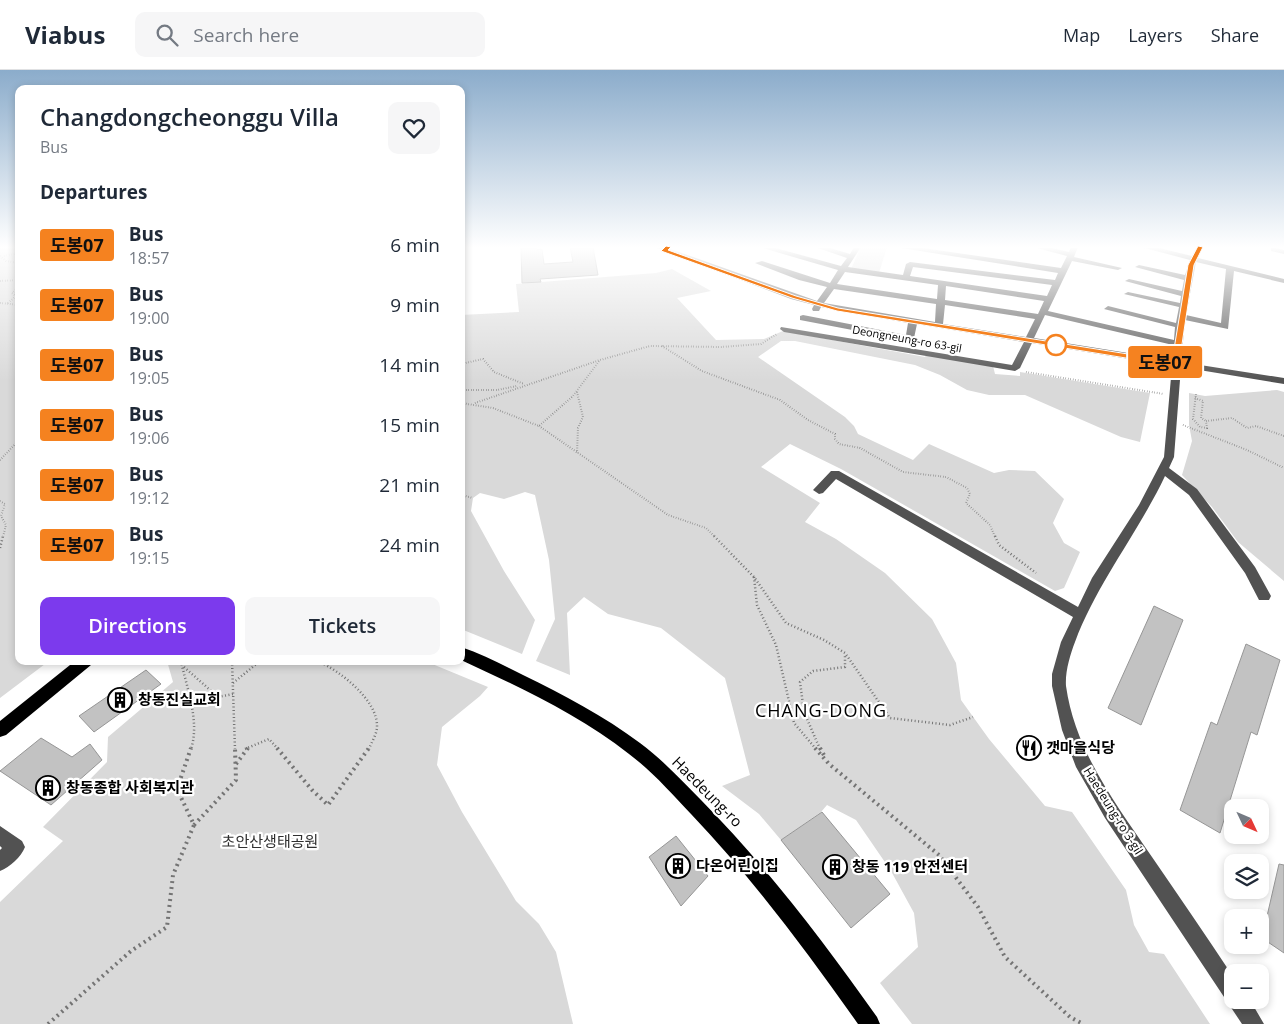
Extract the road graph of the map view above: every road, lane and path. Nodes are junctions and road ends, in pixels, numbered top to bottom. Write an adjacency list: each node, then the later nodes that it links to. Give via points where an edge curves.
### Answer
1 (784, 292): 16 (street, Deongneung-ro 63-gil)
2 (829, 292): 16 (street)
3 (870, 292): 13 (street)
4 (941, 292): 13 (street, Deongneung-ro 63-gil)
5 (999, 292): 12 (street)
6 (1053, 292): 12 (street)
7 (1174, 292): 10 (street)
8 (1228, 292): 23 (street, via 1225,327)
9 (1128, 294): 18 (street)
10 (1185, 294): 18 (street, Haedeung-ro 3-gil)
11 (15, 297): 15 (path)
12 (1049, 299): 20 (street)
13 (940, 302): 20 (street); 24 (street, Deongneung-ro 63-gil)
14 (0, 303): 15 (path)
15 (8, 303): 17 (path)
16 (819, 304): 21 (street); 22 (street, Deongneung-ro 63-gil)
17 (15, 305)
18 (1184, 306): 23 (street, Haedeung-ro 3-gil)
19 (1108, 309): 23 (street)
20 (1041, 315): 26 (street); 27 (street)
21 (802, 318): 22 (street, Deongneung-ro 63-gil, via 910,338); 25 (street)
22 (913, 321): 24 (street, Deongneung-ro 63-gil)
23 (1181, 322): 27 (street, Haedeung-ro 3-gil)
24 (939, 325): 26 (street, Deongneung-ro 63-gil)
25 (784, 329): 26 (street, Deongneung-ro 63-gil, via 1016,368); 28 (path, via 761,344)
26 (1028, 340): 31 (street, Deongneung-ro 63-gil)
27 (1178, 343): 31 (street, Haedeung-ro 3-gil)
28 (662, 346): 29 (path, via 650,346); 56 (path, via 700,372 788,404 835,434 839,444 860,448 903,472 938,475 967,488 970,494 966,504 990,525 999,545)
29 (600, 360): 34 (path, via 549,379); 36 (path)
30 (465, 363): 34 (path, via 483,359 494,372)
31 (1175, 364): 33 (street, Deongneung-ro 63-gil); 38 (street, Haedeung-ro 3-gil)
32 (1019, 371): 38 (path)
33 (1284, 381)
34 (525, 384): 35 (path, via 497,390); 41 (path)
35 (465, 390)
36 (577, 392): 44 (path, via 563,408); 47 (path, via 583,416 578,428)
37 (1196, 394): 39 (path)
38 (1173, 396): 42 (street, Haedeung-ro 3-gil)
39 (1195, 398): 43 (path, via 1203,401 1201,418); 43 (path, via 1192,419 1207,428)
40 (465, 403): 41 (path)
41 (474, 403): 44 (path)
42 (1172, 421): 49 (path, via 1235,443); 50 (street, Haedeung-ro 3-gil, via 1169,457)
43 (1206, 421): 45 (path, via 1232,418 1245,428 1256,426)
44 (539, 426): 47 (path)
45 (1284, 436)
46 (15, 445): 48 (path)
47 (577, 453): 57 (path, via 668,515 706,528)
48 (0, 460)
49 (1284, 468)
50 (1164, 469): 58 (street, via 1193,492 1250,570); 59 (street, Haedeung-ro 3-gil, via 1145,506 1097,581)
51 (819, 490): 59 (street, via 836,474)
52 (465, 496): 53 (path)
53 (473, 498)
54 (0, 501): 55 (path, via 4,504 1,516 6,525)
55 (0, 548)
56 (1038, 576)
57 (754, 577): 60 (path, via 786,623); 72 (path, via 757,605 776,645 794,723)
58 (1264, 596)
59 (1081, 614): 76 (street, Haedeung-ro 3-gil, via 1068,642 1059,680 1063,707 1084,767)
60 (845, 653): 69 (path, via 890,718 950,725); 72 (path, via 845,667 813,671 800,682 800,702 807,728)
61 (465, 655): 79 (main road, Haedeung-ro, via 569,705 634,748 666,777 736,846 781,901)
62 (81, 665): 70 (main road)
63 (232, 665): 67 (path)
64 (255, 665): 67 (path)
65 (327, 665): 71 (path, via 369,700 377,727 367,754 328,805 310,791 270,739 245,749)
66 (183, 666): 68 (path, via 218,697); 73 (path, via 195,737 178,789)
67 (233, 683): 68 (path)
68 (233, 694): 71 (path)
69 (973, 717)
70 (0, 730)
71 (236, 764): 73 (path, via 236,780)
72 (829, 764): 80 (path, via 939,855 978,907 1005,957 1070,1017)
73 (194, 825): 78 (path, via 173,875 167,927 131,951)
74 (0, 835): 75 (street, via 16,847)
75 (0, 862)
76 (1224, 980)
77 (1244, 1009): 81 (street)
78 (48, 1024)
79 (870, 1024)
80 (1082, 1024)
81 (1254, 1024)

